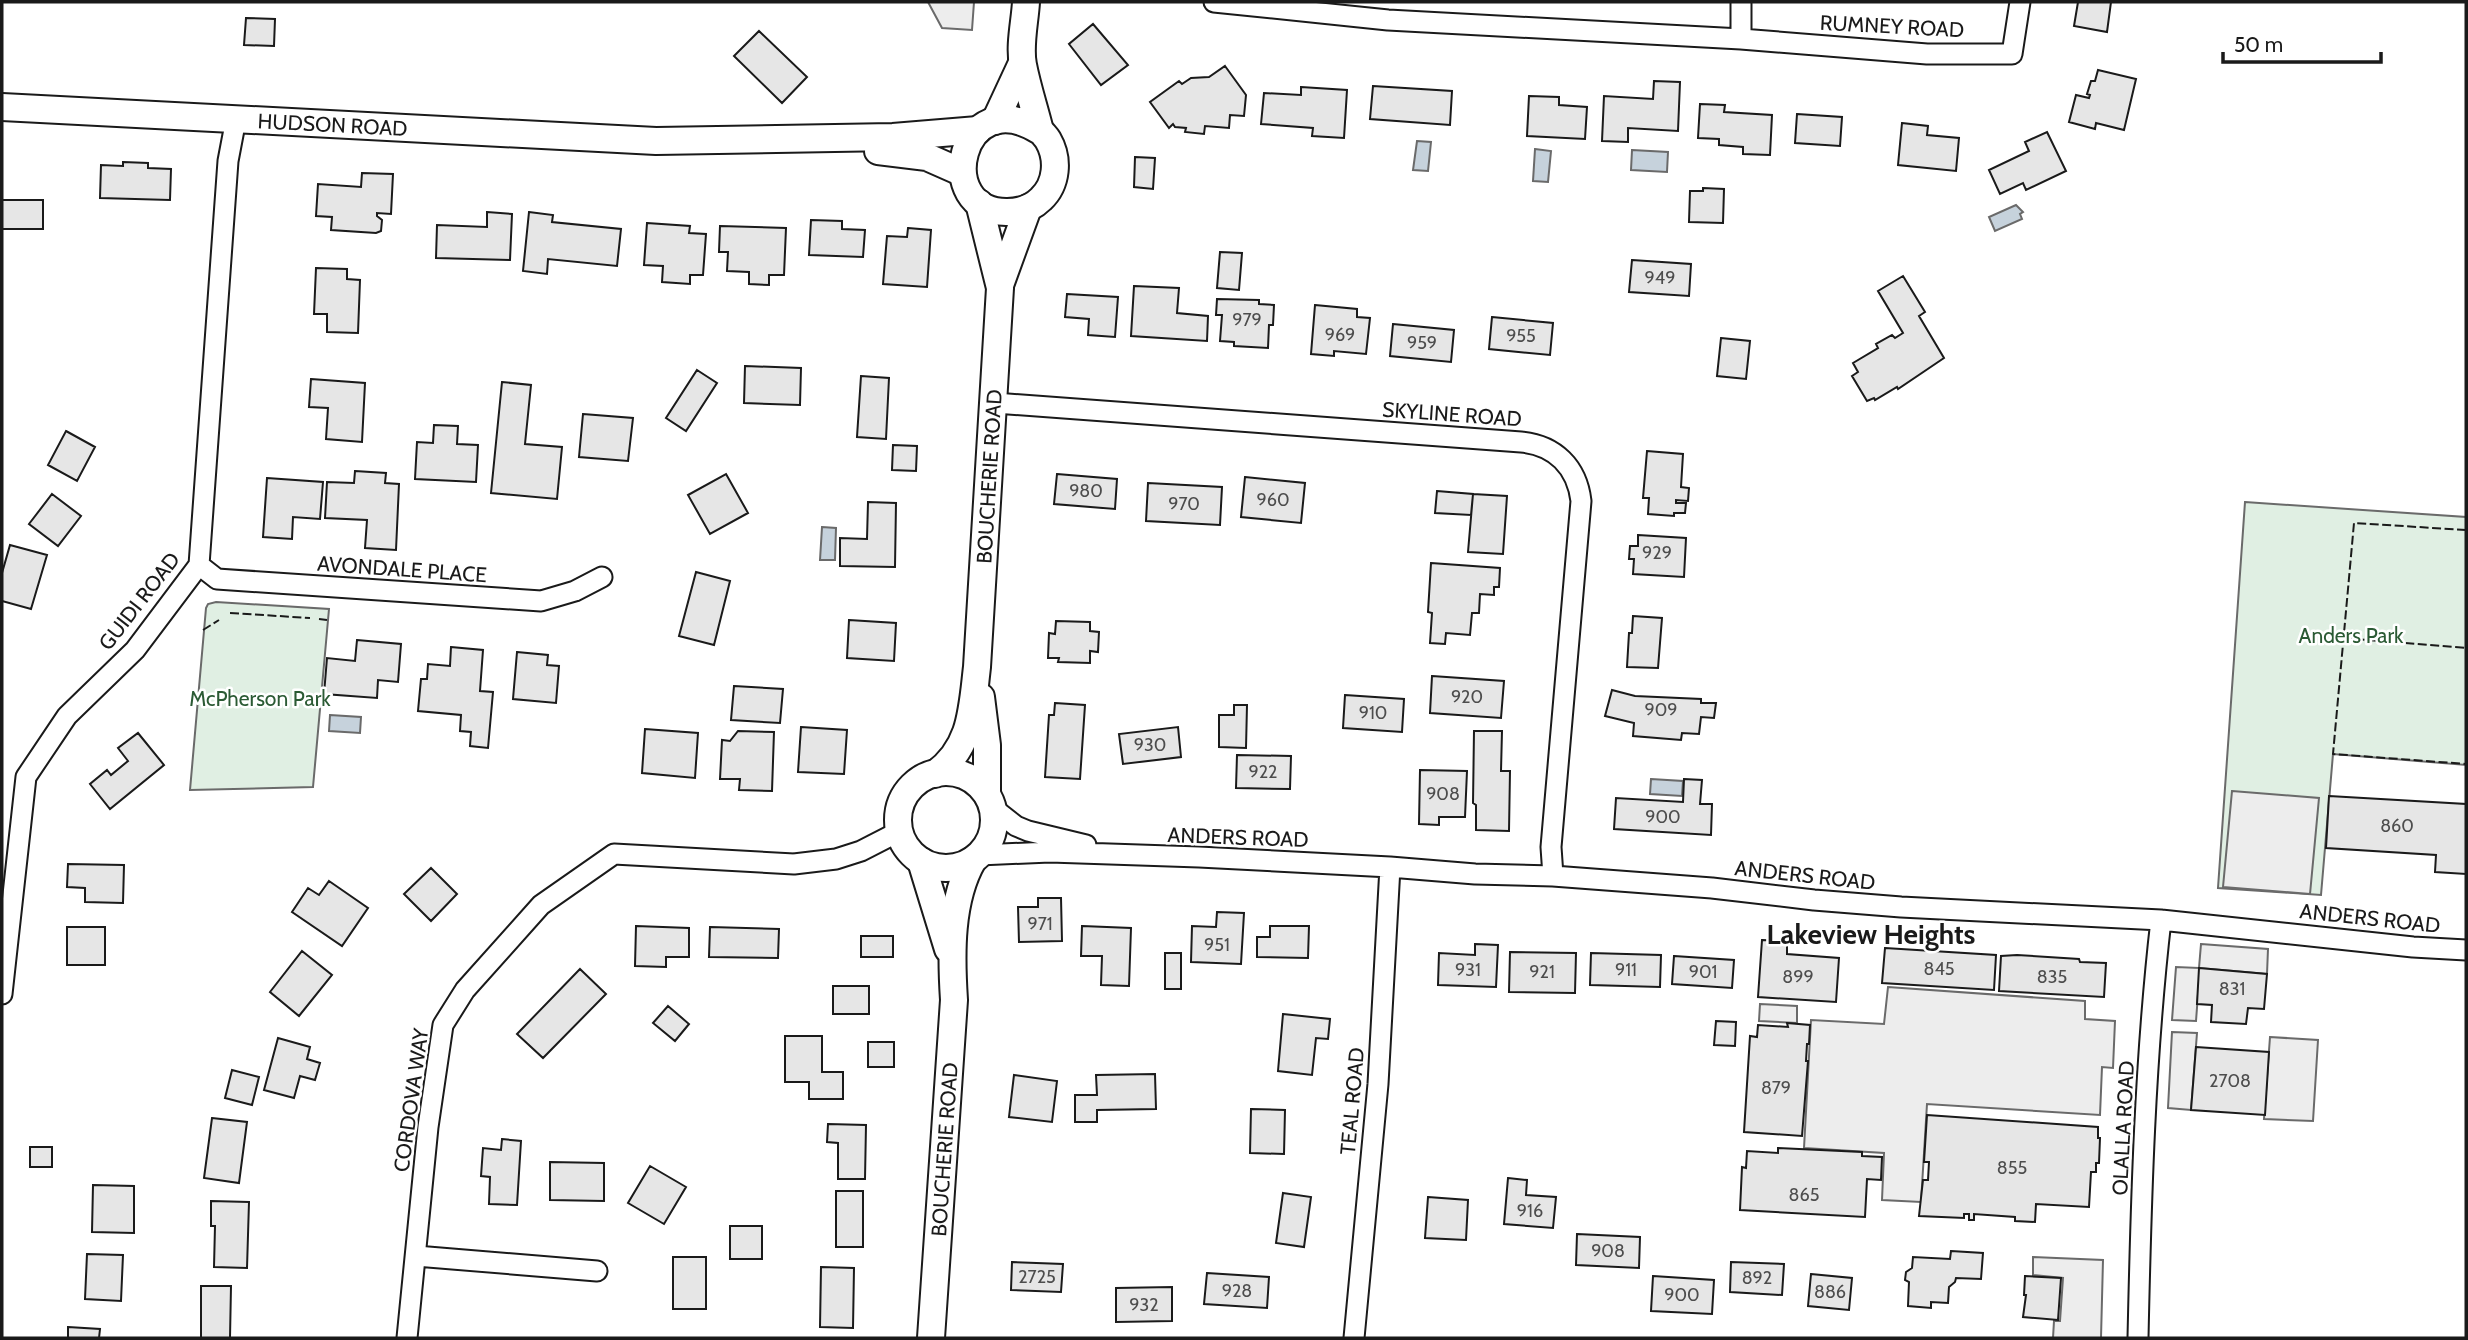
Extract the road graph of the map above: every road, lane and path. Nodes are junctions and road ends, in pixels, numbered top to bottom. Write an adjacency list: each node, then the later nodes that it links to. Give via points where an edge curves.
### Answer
1 (1026, 2): 7 (main road, BOUCHERIE ROAD)
2 (1214, 2): 5 (street, RUMNEY ROAD)
3 (1741, 2): 6 (street)
4 (2020, 2): 6 (street, RUMNEY ROAD, via 2012,54 1927,54)
5 (1388, 11): 6 (street, RUMNEY ROAD)
6 (1741, 39)
7 (1022, 63): 10 (main road, BOUCHERIE ROAD); 11 (main road, BOUCHERIE ROAD)
8 (2, 107): 9 (main road, HUDSON ROAD)
9 (236, 119): 12 (main road, HUDSON ROAD); 18 (street, GUIDI ROAD, via 228,161)
10 (986, 125): 11 (main road, via 1017,120); 12 (main road, HUDSON ROAD, via 893,137); 13 (main road, BOUCHERIE ROAD, via 968,142)
11 (1040, 131): 15 (main road, BOUCHERIE ROAD, via 1053,152 1055,174 1042,199)
12 (663, 141): 13 (main road, HUDSON ROAD, via 894,152 927,156)
13 (961, 172): 14 (main road, BOUCHERIE ROAD)
14 (979, 203): 15 (main road, via 1003,212); 16 (main road, BOUCHERIE ROAD)
15 (1028, 208): 16 (main road, BOUCHERIE ROAD)
16 (1000, 285): 17 (main road, BOUCHERIE ROAD)
17 (995, 403): 20 (main road, BOUCHERIE ROAD); 28 (street, SKYLINE ROAD, via 1521,442 1559,456 1572,471 1581,501 1551,847)
18 (199, 565): 19 (street, AVONDALE PLACE, via 217,579 541,601 575,592); 32 (street, GUIDI ROAD, via 135,650 67,716 26,776)
19 (602, 577)
20 (977, 667): 21 (main road, BOUCHERIE ROAD, via 964,738 948,764); 22 (main road, BOUCHERIE ROAD)
21 (935, 774): 22 (main road, via 964,775 977,783); 23 (main road, via 923,778 905,795 898,819)
22 (990, 801): 24 (street, ANDERS ROAD, via 1016,826 1028,831); 25 (main road, via 993,834)
23 (900, 831): 26 (main road); 33 (street, CORDOVA WAY, via 836,859 794,864 614,854 541,905 465,990 443,1025)
24 (1138, 856): 25 (street, ANDERS ROAD, via 1050,852); 27 (street, ANDERS ROAD)
25 (976, 858): 26 (main road, via 952,867); 31 (main road, BOUCHERIE ROAD, via 963,877)
26 (921, 861): 31 (main road, BOUCHERIE ROAD)
27 (1390, 867): 28 (street, ANDERS ROAD); 37 (street, TEAL ROAD, via 1378,1084)
28 (1553, 876): 29 (street, ANDERS ROAD, via 1876,905)
29 (2161, 920): 30 (street, ANDERS ROAD); 38 (street, OLALLA ROAD, via 2152,1008)
30 (2466, 950)
31 (952, 962): 36 (main road, BOUCHERIE ROAD, via 954,1000)
32 (2, 994)
33 (415, 1256): 34 (street); 35 (street, CORDOVA WAY)
34 (597, 1270)
35 (407, 1338)
36 (931, 1338)
37 (1354, 1338)
38 (2138, 1338)

